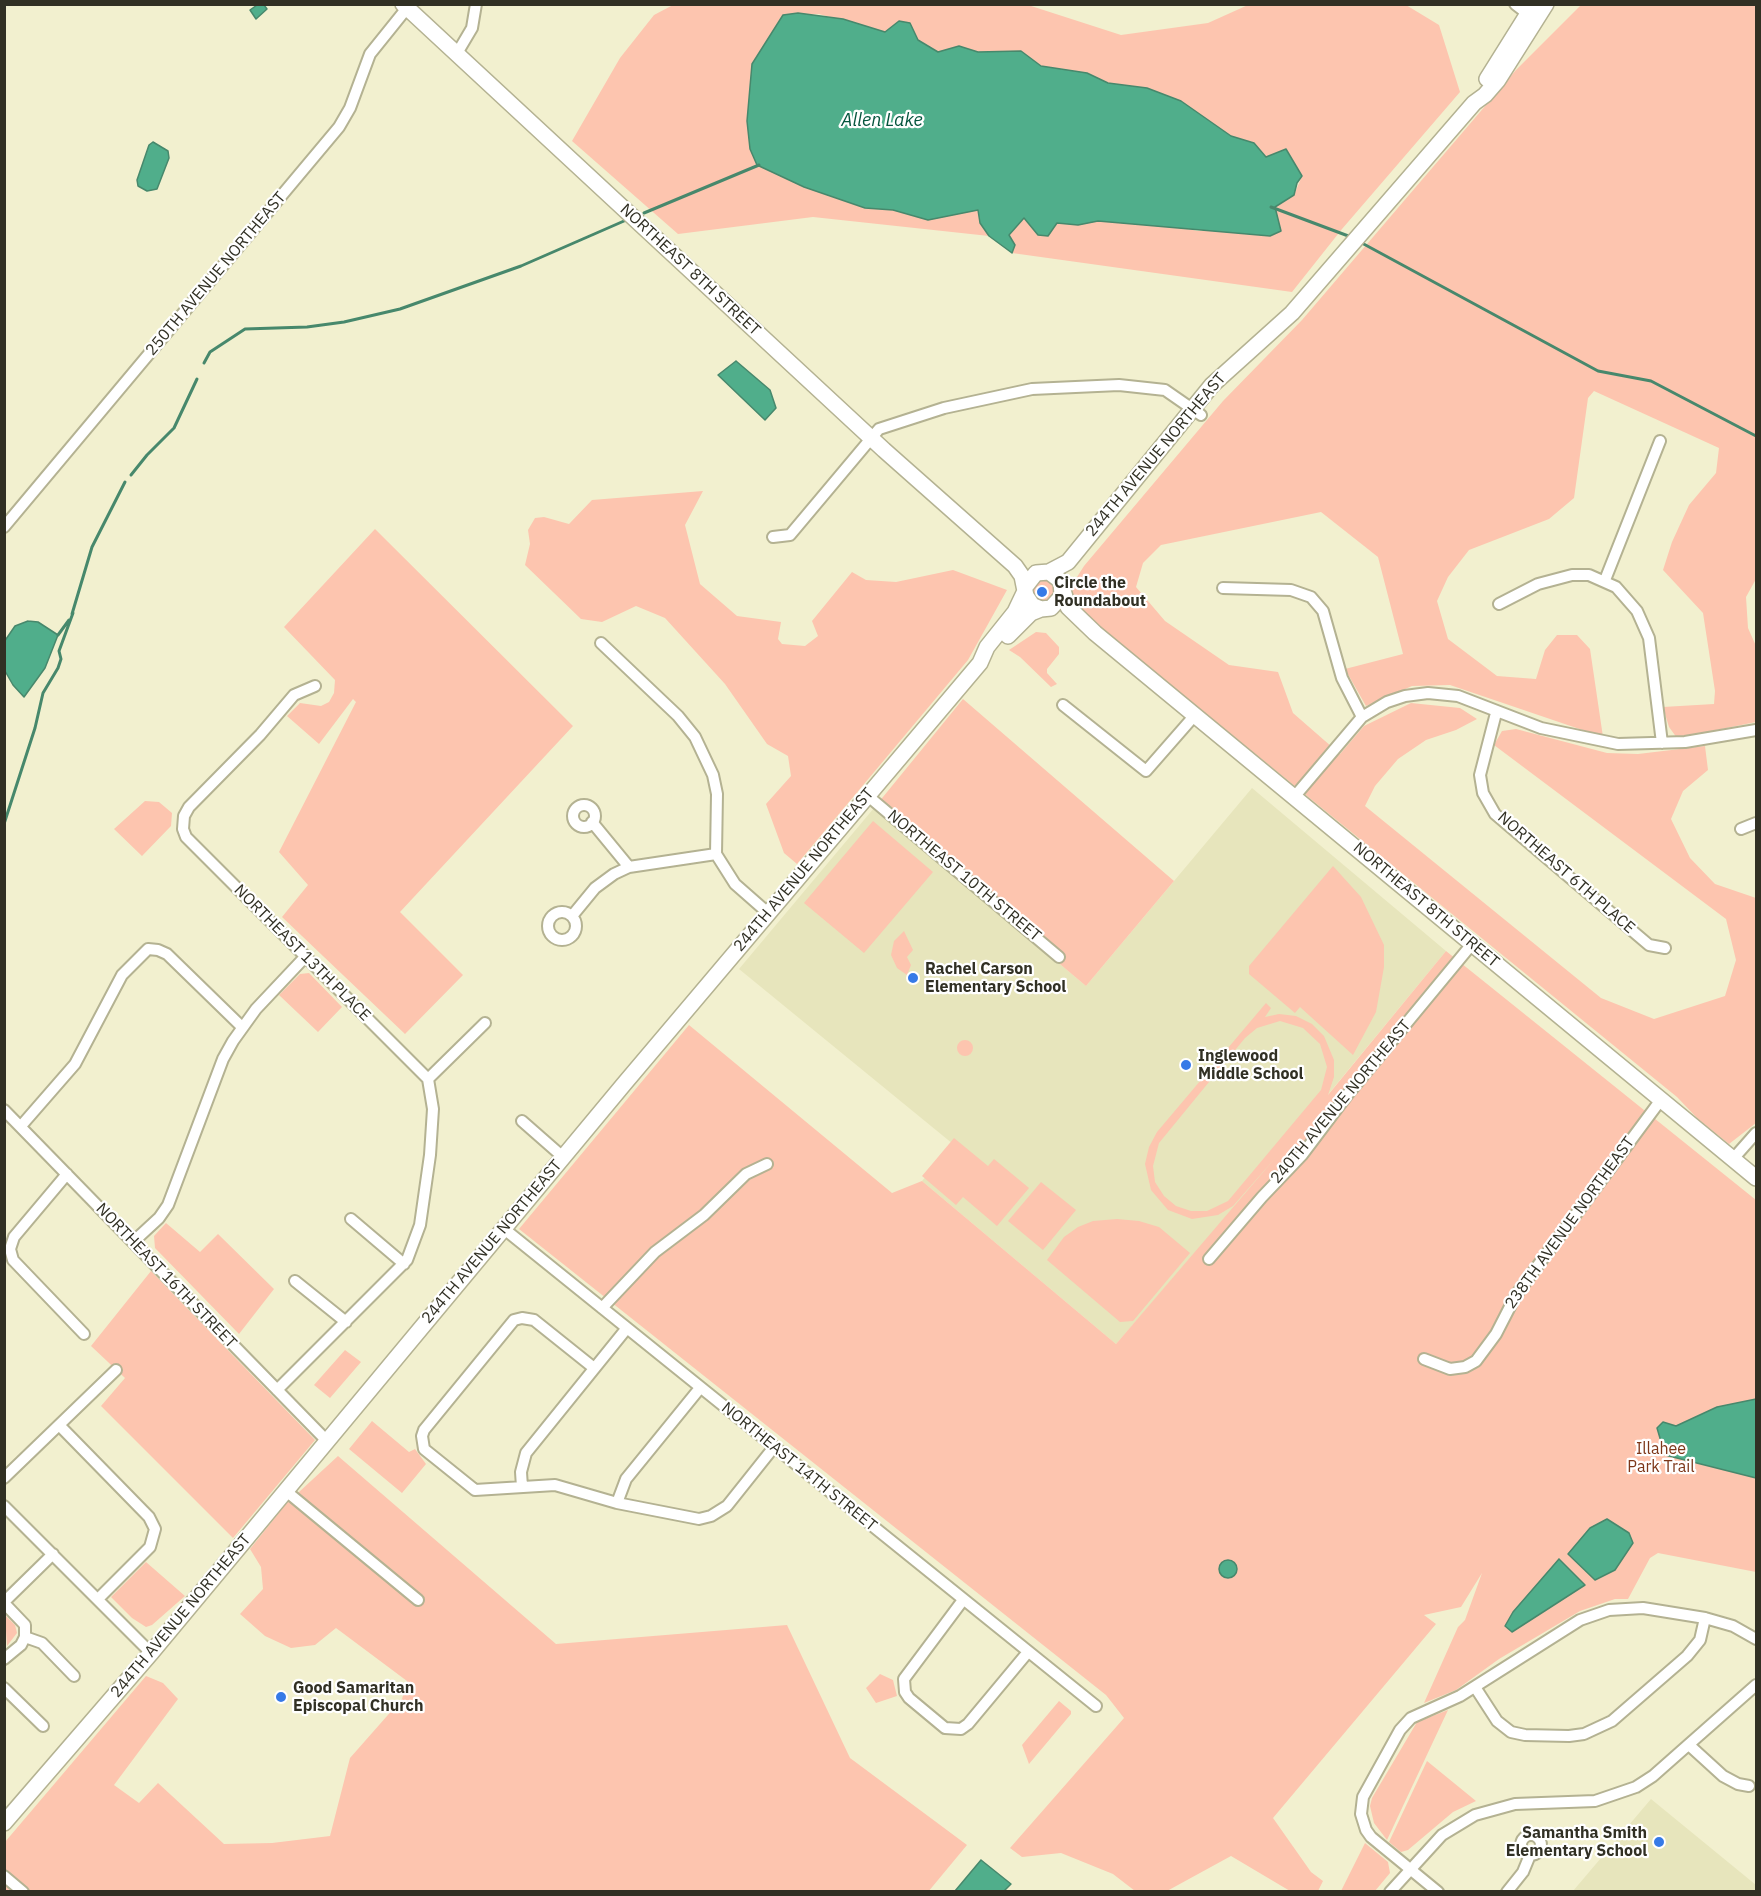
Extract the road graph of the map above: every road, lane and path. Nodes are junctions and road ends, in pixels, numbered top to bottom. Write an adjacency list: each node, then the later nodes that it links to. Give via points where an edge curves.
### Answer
1 (476, 4): 6 (street, via 472,28)
2 (1515, 4): 5 (street)
3 (1546, 4): 5 (street, 244TH AVENUE NORTHEAST)
4 (405, 6): 6 (street, NORTHEAST 8TH STREET); 10 (street, 250TH AVENUE NORTHEAST, via 370,54 339,127)
5 (1533, 13): 7 (street, 244TH AVENUE NORTHEAST, via 1498,80 1297,309)
6 (456, 55): 8 (street, NORTHEAST 8TH STREET)
7 (1197, 412): 8 (street, via 1165,390 1119,385 1032,389 887,425); 13 (street, 244TH AVENUE NORTHEAST, via 1068,562); 15 (street, 244TH AVENUE NORTHEAST, via 1083,555)
8 (872, 438): 11 (street, NORTHEAST 8TH STREET); 12 (street, via 790,535)
9 (1660, 441): 14 (street)
10 (4, 527)
11 (978, 533): 13 (street, NORTHEAST 8TH STREET); 17 (street, NORTHEAST 8TH STREET, via 1015,566)
12 (773, 537)
13 (1045, 572): 15 (street, via 1058,577); 17 (street, via 1031,576)
14 (1605, 580): 18 (street, via 1589,575 1555,578); 29 (street, via 1628,599 1649,638)
15 (1063, 588): 19 (street, via 1056,605); 20 (street, NORTHEAST 8TH STREET, via 1068,607)
16 (1223, 588): 27 (street, via 1292,590 1311,597 1323,611 1342,678)
17 (1025, 589): 19 (street, via 1032,605); 22 (street, 244TH AVENUE NORTHEAST, via 1015,612 987,646)
18 (1499, 604)
19 (1043, 609): 20 (street, NORTHEAST 8TH STREET); 22 (street, 244TH AVENUE NORTHEAST, via 1031,613)
20 (1095, 633): 26 (street, NORTHEAST 8TH STREET)
21 (601, 643): 35 (street, via 695,737 713,775 717,794)
22 (980, 663): 30 (street, 244TH AVENUE NORTHEAST)
23 (315, 686): 41 (street, NORTHEAST 13TH PLACE, via 294,695 189,807 182,823 186,837)
24 (1063, 705): 26 (street, via 1146,771)
25 (1496, 713): 27 (street, via 1458,696 1428,693 1387,702); 29 (street, via 1588,740); 40 (street, NORTHEAST 6TH PLACE, via 1480,775 1483,793 1495,814 1649,945)
26 (1195, 715): 31 (street, NORTHEAST 8TH STREET)
27 (1362, 717): 31 (street)
28 (1756, 730): 29 (street)
29 (1662, 743)
30 (868, 796): 37 (street, 244TH AVENUE NORTHEAST); 42 (street, NORTHEAST 10TH STREET)
31 (1295, 796): 39 (street, NORTHEAST 8TH STREET)
32 (592, 822): 36 (street)
33 (1756, 823): 34 (street)
34 (1741, 829)
35 (716, 854): 36 (street); 37 (street, via 735,884)
36 (629, 867): 38 (street, via 595,888)
37 (768, 912): 51 (street, 244TH AVENUE NORTHEAST)
38 (572, 916)
39 (1472, 944): 46 (street, NORTHEAST 8TH STREET); 59 (street, 240TH AVENUE NORTHEAST, via 1302,1155)
40 (1665, 948)
41 (305, 957): 44 (street); 45 (street, NORTHEAST 13TH PLACE)
42 (1059, 957)
43 (485, 1023): 45 (street)
44 (242, 1027): 49 (street, via 166,954 148,949 122,975 75,1064); 58 (street, via 223,1059 168,1205)
45 (428, 1079): 60 (street, via 433,1109 430,1155 420,1225)
46 (1660, 1101): 52 (street, NORTHEAST 8TH STREET); 66 (street, 238TH AVENUE NORTHEAST, via 1516,1295 1496,1334 1476,1361 1450,1369)
47 (4, 1110): 49 (street, NORTHEAST 16TH STREET)
48 (522, 1121): 51 (street)
49 (21, 1126): 54 (street, NORTHEAST 16TH STREET)
50 (1756, 1133): 52 (street)
51 (563, 1157): 57 (street, 244TH AVENUE NORTHEAST)
52 (1733, 1159): 55 (street, NORTHEAST 8TH STREET)
53 (767, 1164): 62 (street, via 746,1174 704,1215 655,1252)
54 (67, 1174): 58 (street, NORTHEAST 16TH STREET); 65 (street, via 14,1237 10,1249 13,1260)
55 (1756, 1178)
56 (351, 1219): 60 (street)
57 (503, 1228): 62 (street, NORTHEAST 14TH STREET); 72 (street, 244TH AVENUE NORTHEAST)
58 (133, 1242): 70 (street, NORTHEAST 16TH STREET)
59 (1209, 1259)
60 (404, 1264): 63 (street)
61 (295, 1281): 63 (street)
62 (602, 1308): 64 (street, NORTHEAST 14TH STREET)
63 (346, 1322): 70 (street)
64 (627, 1328): 67 (street); 69 (street, NORTHEAST 14TH STREET)
65 (84, 1334)
66 (1424, 1359)
67 (594, 1368): 75 (street, via 526,1453); 75 (street, via 534,1320 514,1320 424,1430 422,1443 429,1454 475,1490)
68 (116, 1370): 71 (street)
69 (700, 1388): 73 (street, NORTHEAST 14TH STREET); 77 (street, via 626,1479)
70 (277, 1390): 72 (street, NORTHEAST 16TH STREET)
71 (59, 1425): 74 (street); 80 (street, via 149,1517 156,1534 150,1547)
72 (327, 1441): 76 (street, 244TH AVENUE NORTHEAST)
73 (774, 1447): 77 (street, via 727,1506 711,1516 699,1519); 82 (street, NORTHEAST 14TH STREET)
74 (4, 1478)
75 (522, 1487): 77 (street, via 555,1485)
76 (286, 1491): 81 (street); 88 (street, 244TH AVENUE NORTHEAST)
77 (617, 1503)
78 (4, 1506): 79 (street)
79 (53, 1554): 80 (street); 83 (street)
80 (98, 1599): 88 (street)
81 (418, 1600)
82 (963, 1600): 87 (street, NORTHEAST 14TH STREET); 87 (street, via 910,1668 903,1683 909,1698 945,1728 961,1729 968,1724)
83 (4, 1602): 85 (street, via 25,1625)
84 (1705, 1618): 86 (street, via 1733,1626); 92 (street, via 1643,1608 1594,1614); 92 (street, via 1700,1641 1687,1656 1612,1721 1584,1734 1511,1732 1497,1721)
85 (25, 1637): 89 (street); 90 (street, via 42,1643)
86 (1756, 1639)
87 (1028, 1652): 94 (street, NORTHEAST 14TH STREET)
88 (151, 1653): 98 (street, 244TH AVENUE NORTHEAST)
89 (4, 1659)
90 (74, 1676)
91 (1756, 1685): 96 (street)
92 (1475, 1687): 100 (street, via 1411,1718 1363,1797 1361,1815 1366,1830)
93 (4, 1688): 95 (street)
94 (1096, 1706)
95 (42, 1726)
96 (1689, 1745): 97 (street, via 1723,1776); 100 (street, via 1653,1776 1618,1795 1579,1803 1515,1804 1475,1815 1442,1835)
97 (1749, 1786)
98 (4, 1823)
99 (1530, 1855): 105 (street, via 1523,1872)
100 (1409, 1869): 103 (street); 104 (street)
101 (4, 1876): 102 (street)
102 (23, 1892)
103 (1390, 1892)
104 (1438, 1892)
105 (1507, 1892)

